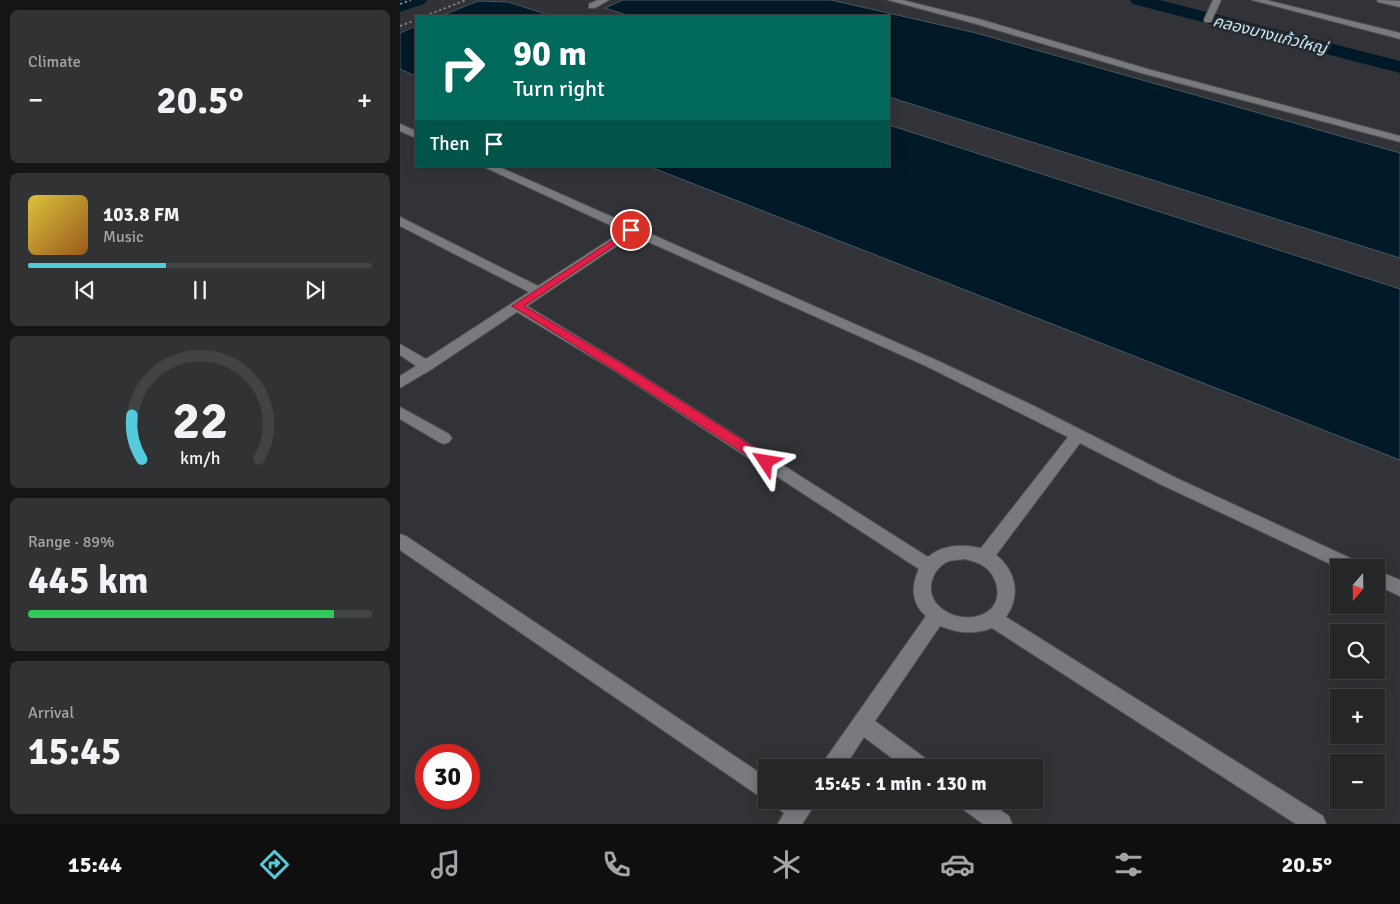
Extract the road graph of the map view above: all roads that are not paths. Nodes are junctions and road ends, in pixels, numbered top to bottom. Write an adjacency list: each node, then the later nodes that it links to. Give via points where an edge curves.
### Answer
1 (604, 0): 7 (street)
2 (892, 0): 12 (street)
3 (1256, 0): 9 (street)
4 (1381, 0): 6 (street)
5 (1216, 2): 8 (street)
6 (1400, 4)
7 (592, 6)
8 (1208, 19)
9 (1400, 36)
10 (400, 128): 11 (street)
11 (415, 135)
12 (1400, 140)
13 (489, 167): 15 (street)
14 (400, 221): 16 (street)
15 (631, 230): 16 (street); 22 (street, via 931,362)
16 (538, 291): 17 (street)
17 (517, 306): 19 (street); 27 (street, via 620,368)
18 (400, 349): 19 (street)
19 (427, 366): 20 (street)
20 (400, 383)
21 (400, 412): 23 (street)
22 (1078, 435): 25 (street); 26 (street)
23 (444, 438)
24 (400, 541): 35 (street)
25 (984, 556): 27 (street, via 964,552 945,555); 31 (street, via 1000,569 1008,586 1006,604)
26 (1336, 559)
27 (929, 566): 30 (street, via 921,582 923,601)
28 (1385, 581): 29 (street)
29 (1400, 588)
30 (936, 617): 31 (street, via 955,626 976,626); 32 (street)
31 (994, 619): 38 (street)
32 (862, 724): 33 (street); 34 (street)
33 (837, 759)
34 (910, 759)
35 (758, 783)
36 (980, 809): 37 (street)
37 (1001, 824)
38 (1315, 824)

